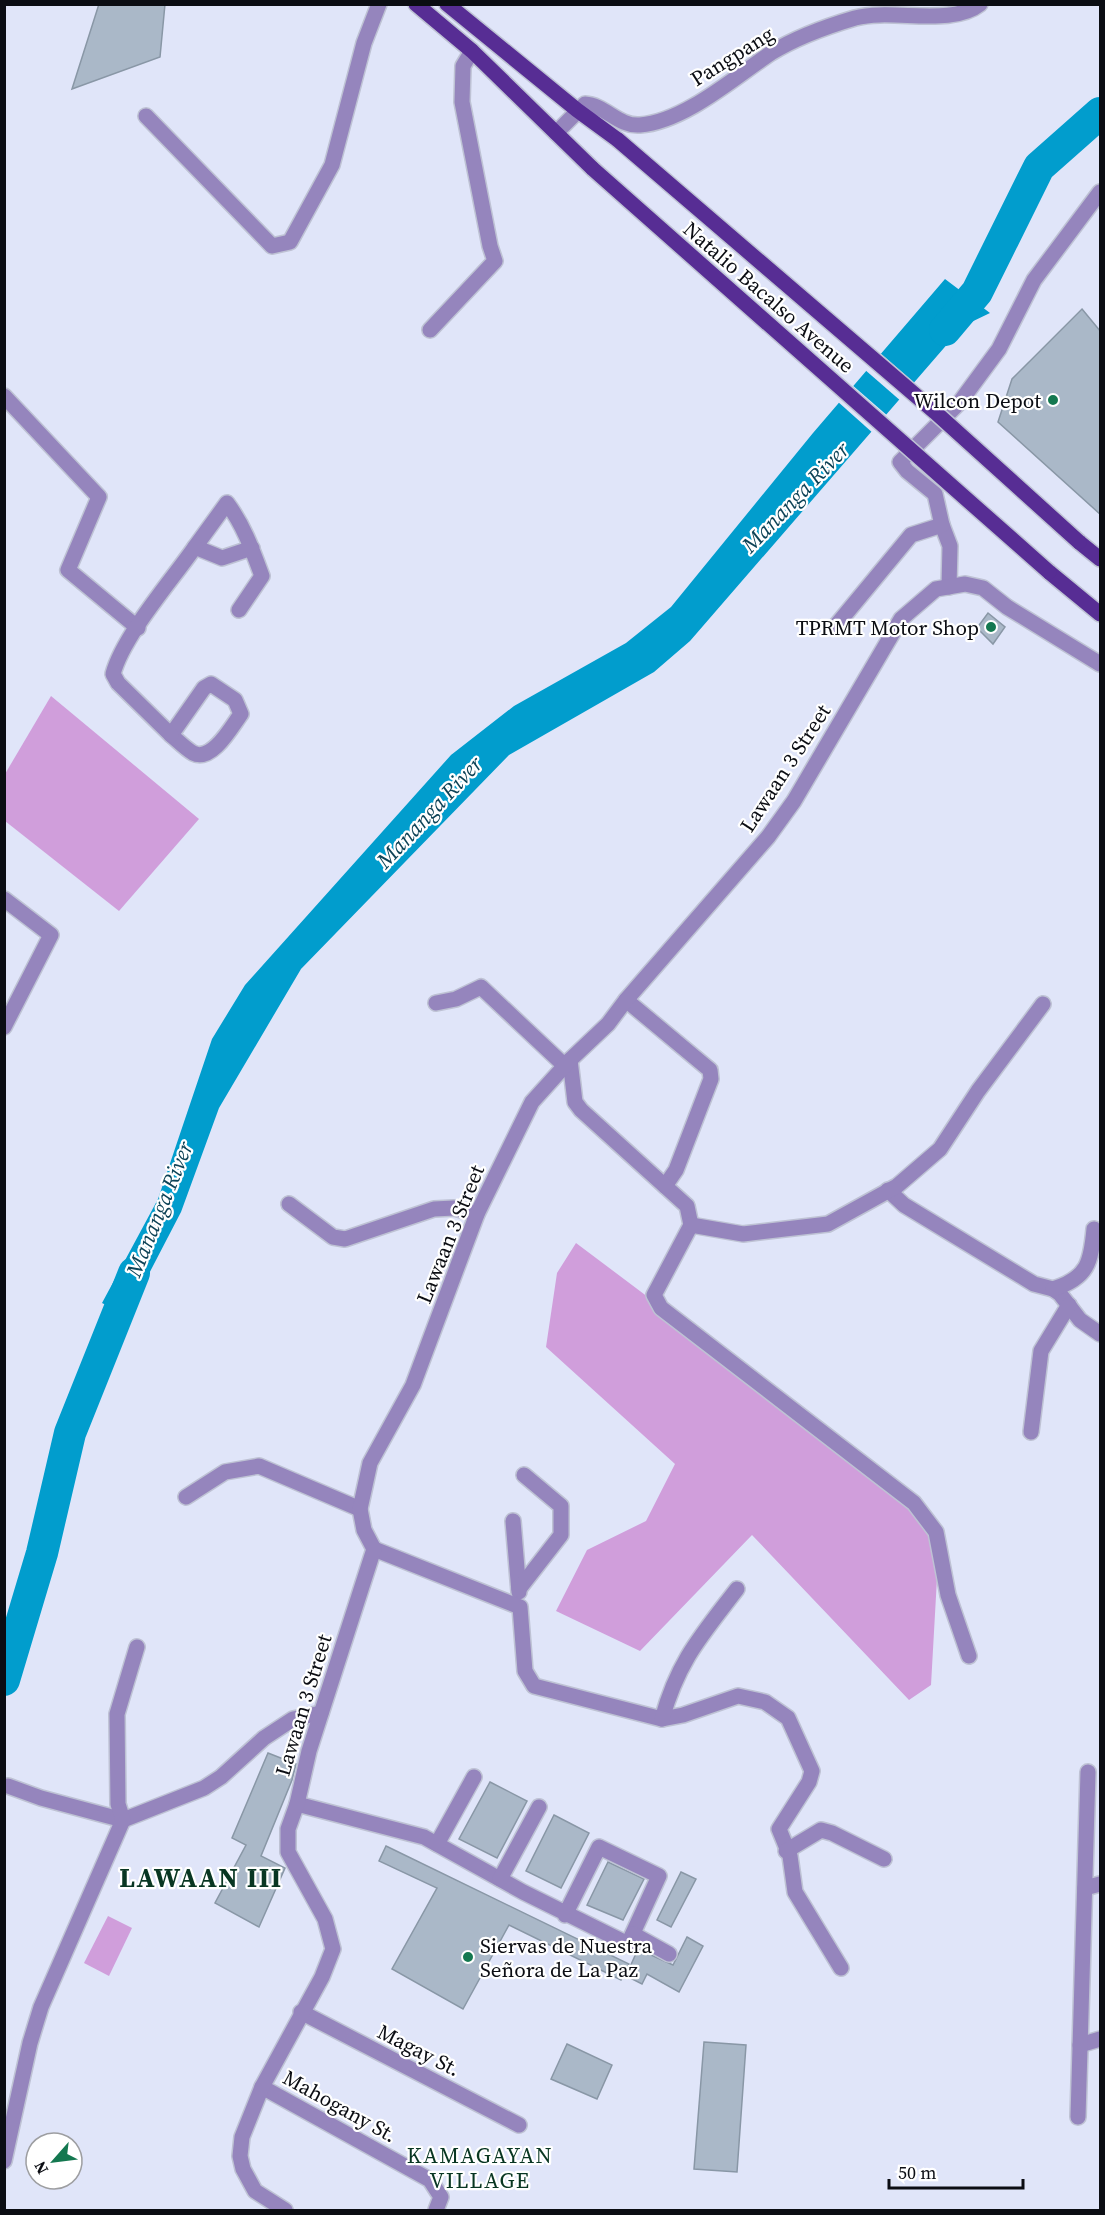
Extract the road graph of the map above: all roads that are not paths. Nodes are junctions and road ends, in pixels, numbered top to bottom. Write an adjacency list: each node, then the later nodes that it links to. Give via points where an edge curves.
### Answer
1 (379, 4): 7 (street, via 364,43 332,165 290,242 272,246)
2 (416, 4): 5 (main road, Natalio Bacalso Avenue)
3 (447, 4): 6 (main road, Natalio Bacalso Avenue)
4 (980, 4): 6 (street, Pangpang, via 960,15 857,18 773,52 684,111 651,123 628,124 589,104)
5 (472, 51): 8 (main road, Natalio Bacalso Avenue); 10 (street, via 463,66 462,102 495,261)
6 (576, 110): 8 (street); 15 (main road, Natalio Bacalso Avenue, bridge, via 618,140)
7 (147, 116)
8 (556, 133): 18 (main road, Natalio Bacalso Avenue, bridge)
9 (1101, 192): 12 (street, via 1034,280 999,349 960,402 900,462 935,494)
10 (430, 330)
11 (5, 398): 19 (street, via 99,497 68,570)
12 (942, 525): 16 (street, via 950,546); 20 (street, via 911,535)
13 (195, 547): 14 (street, via 222,558); 14 (street, via 227,503 242,523); 19 (street)
14 (252, 548): 17 (street, via 262,576)
15 (1101, 559)
16 (949, 587): 21 (street, Lawaan 3 Street, via 966,584 983,588); 24 (street, Lawaan 3 Street, via 936,589 900,619 794,801 768,837)
17 (239, 610)
18 (1101, 614)
19 (138, 628): 22 (street, via 113,674)
20 (834, 628)
21 (1101, 664)
22 (171, 735): 22 (street, via 208,686 218,686 240,706 241,714 204,755 195,754)
23 (4, 899): 27 (street, via 51,935)
24 (626, 1000): 28 (street, Lawaan 3 Street, via 608,1024); 29 (street, via 710,1070 711,1080 676,1170)
25 (436, 1003): 28 (street, via 481,987)
26 (1043, 1004): 30 (street, via 940,1149)
27 (4, 1027)
28 (567, 1063): 29 (street, via 575,1102 581,1110); 32 (street, Lawaan 3 Street, via 532,1102)
29 (665, 1186): 33 (street, via 687,1206)
30 (888, 1191): 33 (street, via 828,1224 743,1234); 35 (street, via 904,1205 1034,1284)
31 (289, 1204): 32 (street, via 333,1237 345,1239 434,1209 454,1208)
32 (477, 1214): 41 (street, Lawaan 3 Street, via 413,1385 370,1463)
33 (691, 1225): 48 (street, via 654,1295 661,1308 914,1503 936,1532 948,1595)
34 (1094, 1229): 35 (street, via 1091,1258 1083,1272 1068,1284)
35 (1053, 1289): 36 (street)
36 (1069, 1305): 37 (street, via 1080,1320); 38 (street, via 1041,1351)
37 (1101, 1334)
38 (1030, 1432)
39 (524, 1475): 44 (street, via 561,1506 561,1535)
40 (186, 1497): 41 (street, via 225,1472 259,1466)
41 (360, 1509): 43 (street, Lawaan 3 Street, via 364,1530)
42 (513, 1521): 44 (street)
43 (375, 1549): 46 (street); 49 (street, Lawaan 3 Street)
44 (519, 1589): 46 (street)
45 (737, 1589): 50 (street, via 687,1654 670,1688)
46 (520, 1606): 50 (street, via 525,1671 534,1686)
47 (137, 1647): 56 (street, via 117,1714 118,1804)
48 (969, 1656)
49 (321, 1713): 54 (street, Lawaan 3 Street); 56 (street, via 293,1719 204,1788)
50 (662, 1719): 58 (street, via 738,1696 765,1702 788,1718 812,1771 778,1829)
51 (1088, 1772): 62 (street)
52 (474, 1777): 57 (street)
53 (8, 1786): 56 (street)
54 (297, 1804): 57 (street, via 372,1822); 67 (street, Lawaan 3 Street, via 288,1829 288,1852 325,1919 333,1949)
55 (539, 1808): 60 (street)
56 (123, 1820): 73 (street, via 41,2007)
57 (437, 1844): 60 (street)
58 (786, 1851): 59 (street, via 821,1830); 66 (street, via 795,1892)
59 (884, 1859)
60 (500, 1879): 63 (street)
61 (1101, 1884): 62 (street)
62 (1085, 1888): 69 (street)
63 (565, 1915): 64 (street, via 628,1944); 64 (street, via 599,1847 659,1876)
64 (633, 1934): 65 (street)
65 (669, 1954)
66 (841, 1968)
67 (301, 2012): 70 (street, Lawaan 3 Street); 72 (street, Magay St.)
68 (1101, 2040): 69 (street)
69 (1080, 2044): 71 (street)
70 (262, 2087): 74 (street, Lawaan 3 Street, via 242,2137 240,2156 255,2191); 75 (street, Mahogany St., via 430,2180 441,2197)
71 (1078, 2117)
72 (519, 2125)
73 (4, 2161)
74 (285, 2211)
75 (435, 2211)

